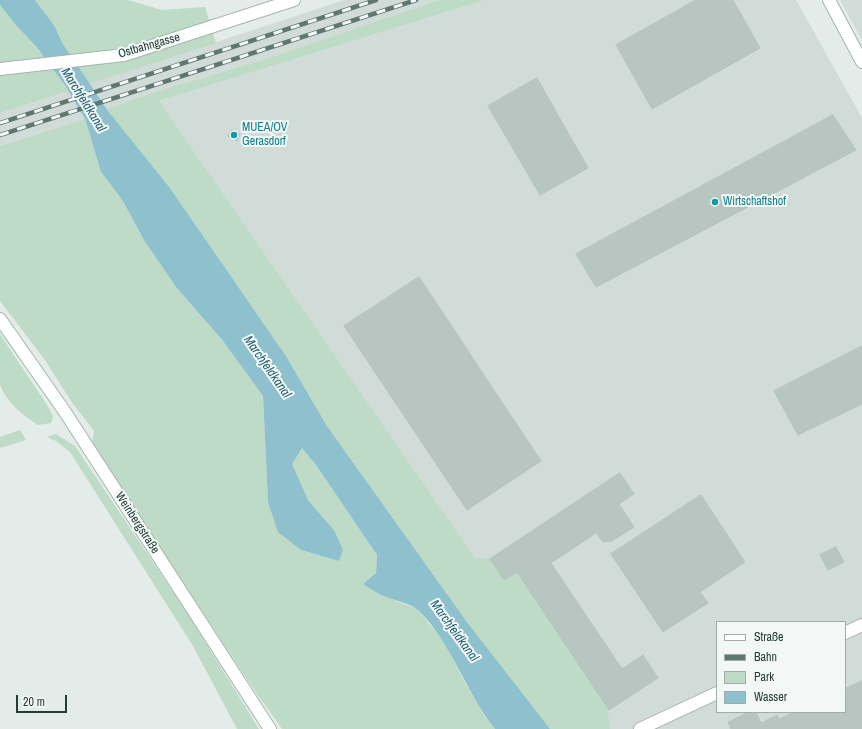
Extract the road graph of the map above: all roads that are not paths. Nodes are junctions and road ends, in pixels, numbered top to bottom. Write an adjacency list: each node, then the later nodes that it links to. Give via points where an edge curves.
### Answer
1 (294, 0): 4 (street, Ostbahngasse, via 150,47 114,56)
2 (829, 0): 3 (street)
3 (862, 62)
4 (0, 69)
5 (0, 319): 9 (street, Weinbergstraße, via 65,412)
6 (862, 625): 7 (street)
7 (846, 633)
8 (716, 693): 10 (street)
9 (270, 729)
10 (640, 729)

